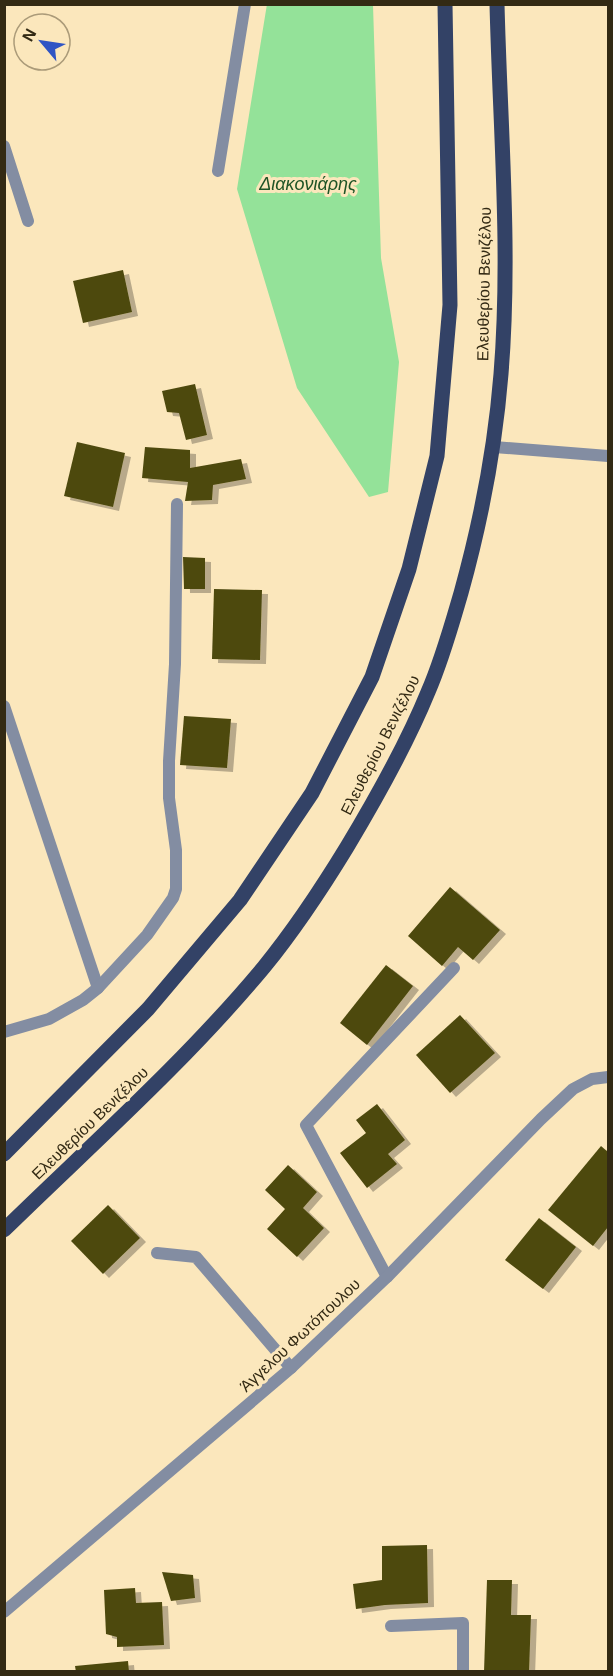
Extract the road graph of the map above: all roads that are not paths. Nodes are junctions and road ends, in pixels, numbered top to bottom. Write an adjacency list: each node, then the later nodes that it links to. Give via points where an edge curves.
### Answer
1 (245, 4): 5 (street)
2 (445, 4): 15 (main road, Ελευθερίου Βενιζέλου, via 450,304 437,456 410,570 372,677 312,793 240,900 148,1010)
3 (497, 4): 7 (main road, Ελευθερίου Βενιζέλου, via 504,288)
4 (4, 146): 6 (street)
5 (218, 171)
6 (28, 221)
7 (494, 447): 8 (street); 16 (main road, Ελευθερίου Βενιζέλου, via 468,568 444,652 386,779 333,869 285,940 231,1005 147,1094)
8 (609, 456)
9 (177, 504): 12 (street, via 170,761 176,889 147,936)
10 (4, 706): 12 (street)
11 (454, 968): 18 (street, via 306,1125)
12 (98, 988): 13 (street, via 49,1019)
13 (4, 1032)
14 (609, 1077): 18 (street, Άγγελου Φωτόπουλου, via 592,1079 573,1089)
15 (4, 1154)
16 (4, 1230)
17 (157, 1253): 19 (street, via 196,1257)
18 (387, 1277): 19 (street, Άγγελου Φωτόπουλου)
19 (291, 1368): 20 (street, Άγγελου Φωτόπουλου)
20 (4, 1612)
21 (391, 1626): 22 (street, via 463,1623)
22 (463, 1671)

